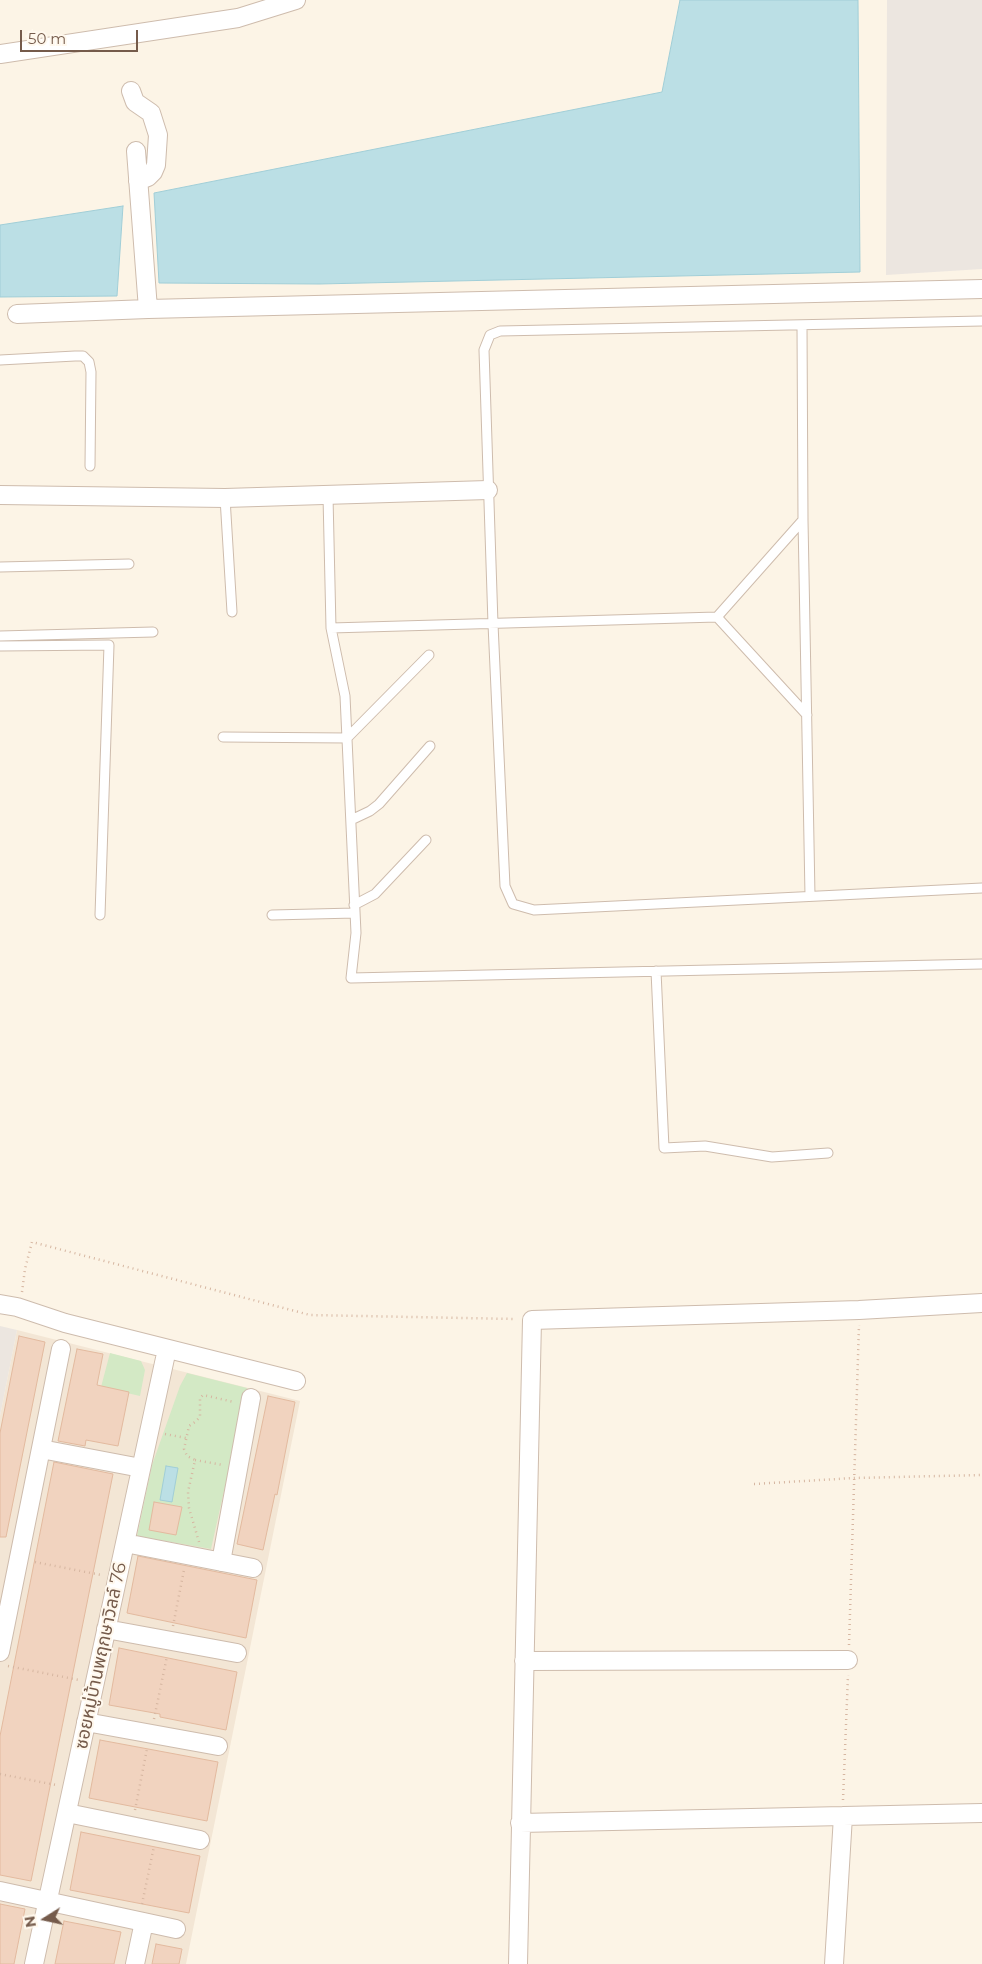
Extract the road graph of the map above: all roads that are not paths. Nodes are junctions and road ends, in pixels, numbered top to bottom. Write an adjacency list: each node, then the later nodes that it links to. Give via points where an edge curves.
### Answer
1 (296, 0): 2 (street, via 238,18)
2 (0, 54)
3 (131, 92): 5 (street, via 135,102 151,113 158,135 154,172)
4 (136, 151): 5 (street)
5 (138, 181): 7 (street)
6 (982, 289): 7 (street)
7 (148, 309): 8 (street)
8 (17, 314)
9 (982, 321): 10 (lane)
10 (802, 325): 13 (lane, via 500,331 490,335 484,350); 17 (lane)
11 (0, 360): 12 (lane, via 83,356 91,372)
12 (90, 466)
13 (488, 490): 15 (street); 22 (lane)
14 (0, 495): 16 (street)
15 (328, 496): 16 (street); 23 (lane)
16 (225, 498): 20 (lane)
17 (803, 520): 21 (lane); 28 (lane)
18 (129, 564): 19 (lane)
19 (0, 568)
20 (232, 612)
21 (717, 617): 22 (lane); 28 (lane)
22 (493, 624): 23 (lane); 35 (lane, via 506,886 513,904 534,910)
23 (331, 628): 30 (lane, via 345,696)
24 (153, 632): 25 (lane)
25 (0, 636)
26 (0, 646): 37 (lane, via 109,645)
27 (429, 655): 30 (lane)
28 (807, 715): 35 (lane)
29 (223, 737): 30 (lane)
30 (347, 738): 32 (lane)
31 (430, 746): 32 (lane, via 379,804)
32 (351, 820): 36 (lane)
33 (426, 840): 36 (lane, via 375,894)
34 (982, 888): 35 (lane)
35 (810, 896)
36 (354, 909): 38 (lane); 40 (lane, via 356,933 351,978)
37 (100, 915)
38 (272, 915)
39 (982, 964): 40 (lane)
40 (656, 971): 41 (lane, via 664,1148 705,1146 772,1157)
41 (828, 1153)
42 (982, 1303): 57 (street, via 532,1320)
43 (8, 1306): 44 (street)
44 (167, 1348): 46 (street); 49 (street, ซอยหมู่บ้านพฤกษาวิลล์ 76)
45 (61, 1349): 48 (street)
46 (296, 1381)
47 (250, 1401): 51 (street)
48 (41, 1449): 49 (street); 54 (street)
49 (141, 1468): 50 (street, ซอยหมู่บ้านพฤกษาวิลล์ 76)
50 (125, 1543): 51 (street); 53 (street, ซอยหมู่บ้านพฤกษาวิลล์ 76)
51 (221, 1562): 52 (street)
52 (253, 1568)
53 (106, 1629): 55 (street); 58 (street, ซอยหมู่บ้านพฤกษาวิลล์ 76)
54 (0, 1652)
55 (237, 1652)
56 (848, 1660): 57 (street)
57 (524, 1661): 63 (street)
58 (86, 1722): 59 (street); 60 (street, ซอยหมู่บ้านพฤกษาวิลล์ 76)
59 (218, 1746)
60 (67, 1813): 64 (street); 66 (street, ซอยหมู่บ้านพฤกษาวิลล์ 76)
61 (982, 1813): 62 (street)
62 (843, 1816): 63 (street); 72 (street)
63 (520, 1823): 71 (street)
64 (200, 1840)
65 (0, 1891): 66 (street)
66 (48, 1901): 67 (street); 69 (street, ซอยหมู่บ้านพฤกษาวิลล์ 76)
67 (141, 1921): 68 (street); 70 (street)
68 (176, 1929)
69 (34, 1964)
70 (135, 1964)
71 (518, 1964)
72 (834, 1964)

